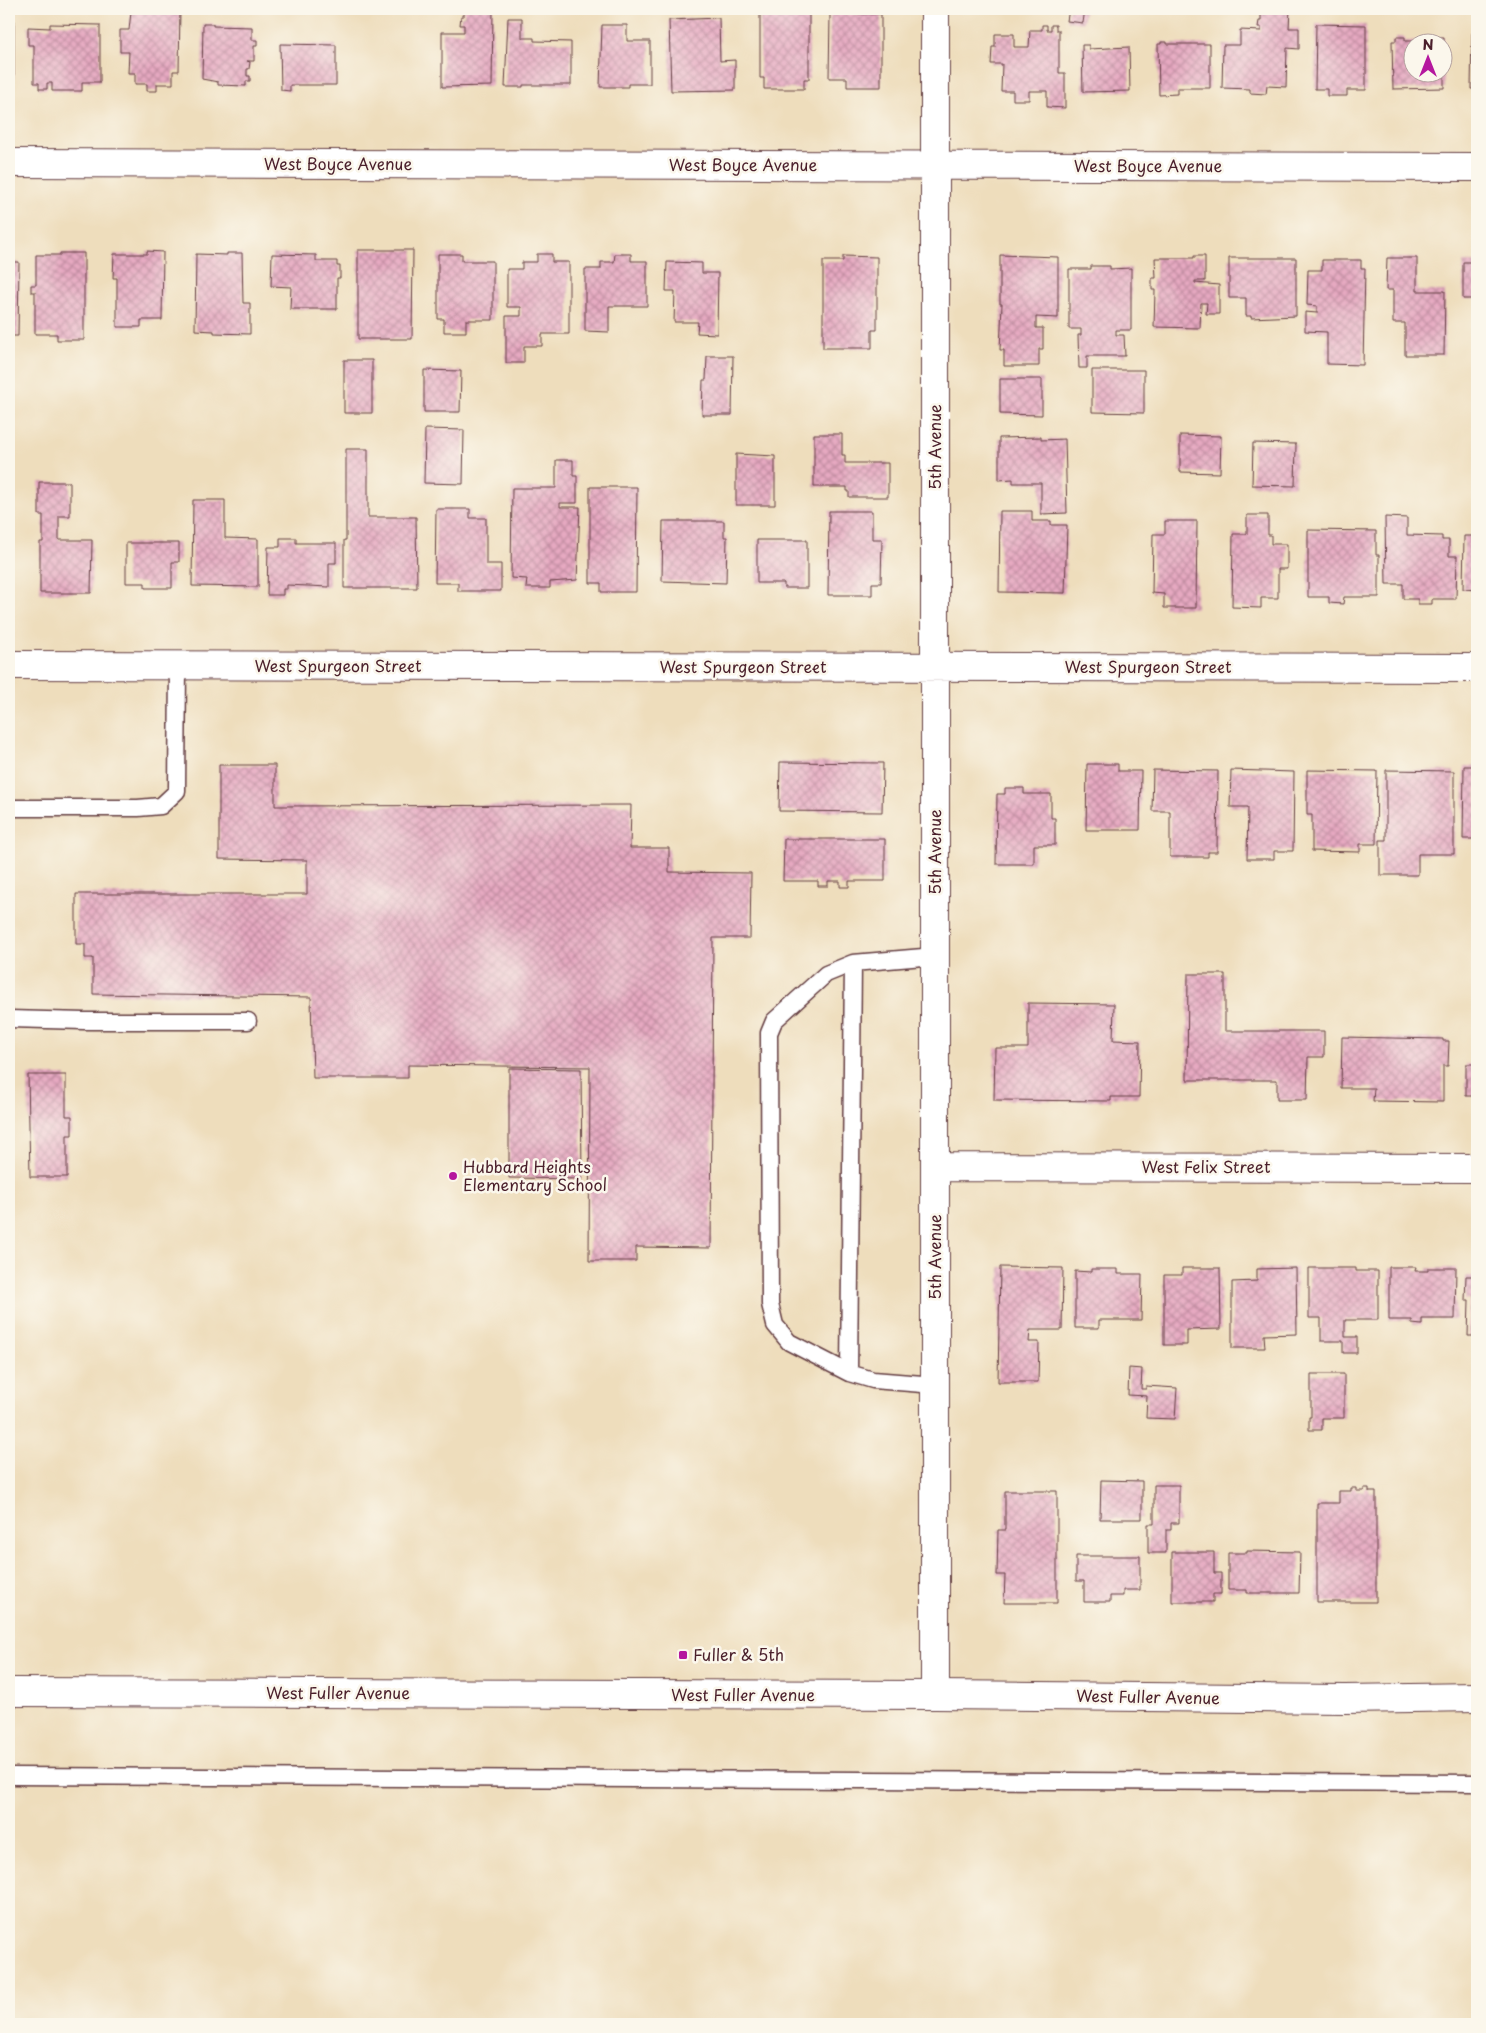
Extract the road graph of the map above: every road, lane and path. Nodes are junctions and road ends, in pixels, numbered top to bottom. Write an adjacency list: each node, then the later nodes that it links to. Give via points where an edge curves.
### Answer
1 (935, 9): 3 (street, 5th Avenue)
2 (9, 163): 3 (street, West Boyce Avenue)
3 (935, 166): 4 (street, West Boyce Avenue); 7 (street, 5th Avenue)
4 (1477, 167)
5 (9, 665): 6 (street, West Spurgeon Street)
6 (178, 665): 7 (street, West Spurgeon Street); 9 (lane, via 177,791 160,806)
7 (935, 667): 8 (street, West Spurgeon Street); 10 (street, 5th Avenue)
8 (1477, 668)
9 (9, 808)
10 (935, 956): 11 (lane); 14 (street, 5th Avenue)
11 (853, 963): 16 (lane); 16 (lane, via 826,974 774,1022 769,1033 770,1304 775,1325 789,1342)
12 (9, 1018): 13 (lane)
13 (248, 1021)
14 (935, 1167): 15 (street, West Felix Street); 17 (street, 5th Avenue)
15 (1477, 1168)
16 (849, 1373): 17 (lane, via 873,1380)
17 (935, 1385): 19 (street, 5th Avenue)
18 (9, 1692): 19 (street, West Fuller Avenue)
19 (935, 1695): 20 (street, West Fuller Avenue)
20 (1477, 1697)
21 (9, 1776): 22 (lane)
22 (1477, 1783)

